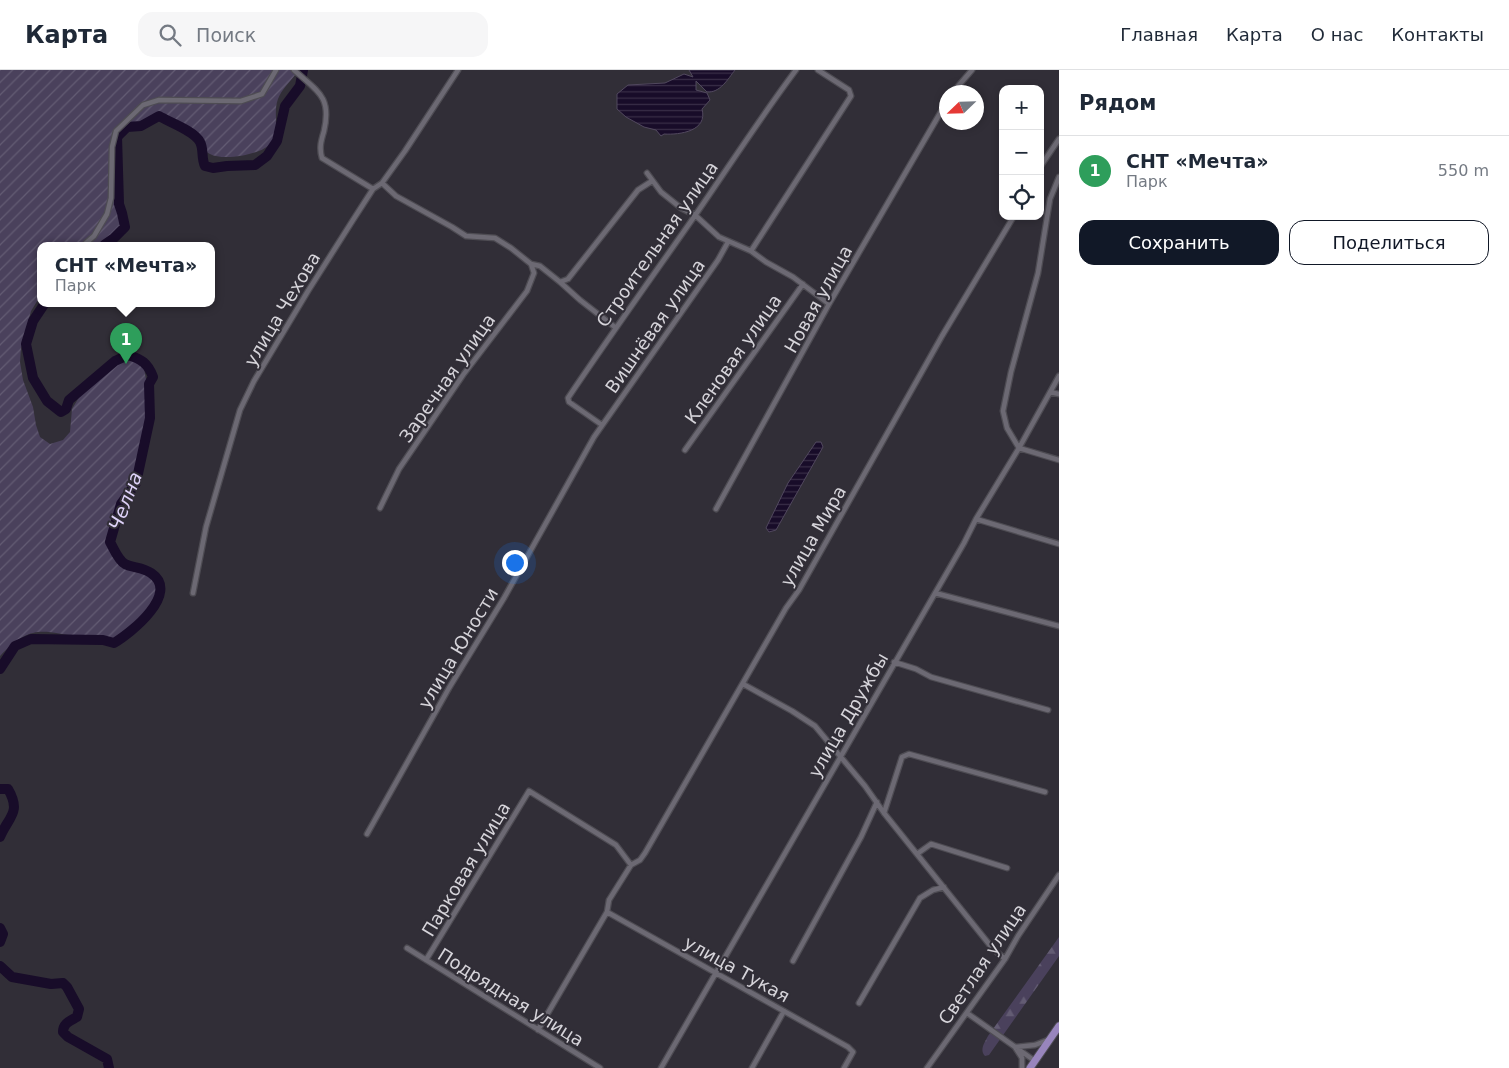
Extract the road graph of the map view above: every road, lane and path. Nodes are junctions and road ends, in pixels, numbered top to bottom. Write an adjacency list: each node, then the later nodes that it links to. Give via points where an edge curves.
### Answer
1 (276, 70): 18 (street, via 262,94 241,101 159,100 143,105 116,131 107,214)
2 (458, 70): 14 (street, улица Чехова)
3 (796, 70): 16 (street, Строительная улица)
4 (818, 70): 20 (street, via 851,96)
5 (972, 70): 7 (street)
6 (296, 72): 15 (street, via 323,98 326,120 320,150 322,158)
7 (959, 85)
8 (939, 115): 24 (street, Новая улица)
9 (1059, 139): 10 (street)
10 (1044, 161)
11 (647, 173): 13 (street)
12 (1059, 177): 30 (street, via 1050,199 1038,273 1011,372 1004,411 1007,428)
13 (652, 181): 16 (street, via 661,192); 22 (street, via 638,190 568,279)
14 (382, 183): 15 (street, улица Чехова); 21 (street, via 396,196 466,236 495,238)
15 (373, 189): 37 (street, улица Чехова, via 308,291 240,410 206,527)
16 (695, 216): 19 (street); 25 (street, Строительная улица)
17 (1012, 220): 41 (street, улица Мира)
18 (87, 242)
19 (728, 242): 20 (street); 29 (street, Вишнёвая улица)
20 (751, 251): 23 (street)
21 (531, 264): 22 (street, via 540,266); 33 (street, Заречная улица, via 534,273 527,291 404,462)
22 (560, 282): 25 (street)
23 (803, 284): 24 (street); 31 (street, Кленовая улица)
24 (829, 304): 34 (street, Новая улица)
25 (616, 328): 29 (street, Строительная улица, via 568,400)
26 (1059, 376): 27 (street, улица Дружбы)
27 (1050, 392): 28 (street); 30 (street, улица Дружбы)
28 (1059, 394)
29 (602, 424): 47 (street, улица Юности)
30 (1019, 448): 32 (street); 35 (street, улица Дружбы)
31 (685, 450)
32 (1059, 460)
33 (380, 508)
34 (716, 509)
35 (976, 519): 36 (street); 38 (street, улица Дружбы)
36 (1059, 544)
37 (193, 593)
38 (935, 593): 39 (street); 40 (street, улица Дружбы)
39 (1059, 626)
40 (894, 662): 42 (street, via 931,677); 43 (street, улица Дружбы)
41 (743, 684): 43 (street, via 815,726); 49 (street, улица Мира, via 645,853)
42 (1048, 710)
43 (840, 755): 45 (street); 58 (street, улица Дружбы)
44 (1045, 792): 46 (street, via 909,754 902,757)
45 (877, 802): 46 (street); 57 (street)
46 (884, 813): 48 (street)
47 (367, 834)
48 (917, 854): 50 (street, via 931,844); 52 (street)
49 (631, 865): 53 (street, улица Мира, via 609,900); 56 (street, Парковая улица, via 616,845 529,792)
50 (1007, 868)
51 (1059, 875): 55 (street, Светлая улица)
52 (944, 887): 55 (street, via 993,949); 59 (street, via 920,898)
53 (607, 912): 58 (street, улица Тукая); 63 (street, улица Мира)
54 (407, 948): 56 (street, Подрядная улица)
55 (1005, 959): 61 (street, Светлая улица)
56 (426, 960): 63 (street, Подрядная улица)
57 (794, 961)
58 (716, 973): 60 (street, улица Тукая); 68 (street, улица Дружбы)
59 (859, 1003)
60 (784, 1011): 69 (street); 70 (street, улица Тукая, via 848,1047 853,1052)
61 (967, 1012): 65 (street); 71 (street, Светлая улица)
62 (1059, 1026): 64 (main road)
63 (538, 1030): 67 (street, Подрядная улица)
64 (1050, 1040): 65 (street); 66 (main road)
65 (1015, 1047): 66 (street); 72 (street, via 1022,1058)
66 (1035, 1060): 73 (main road)
67 (600, 1068)
68 (661, 1068)
69 (752, 1068)
70 (844, 1068)
71 (927, 1068)
72 (1022, 1068)
73 (1030, 1068)

